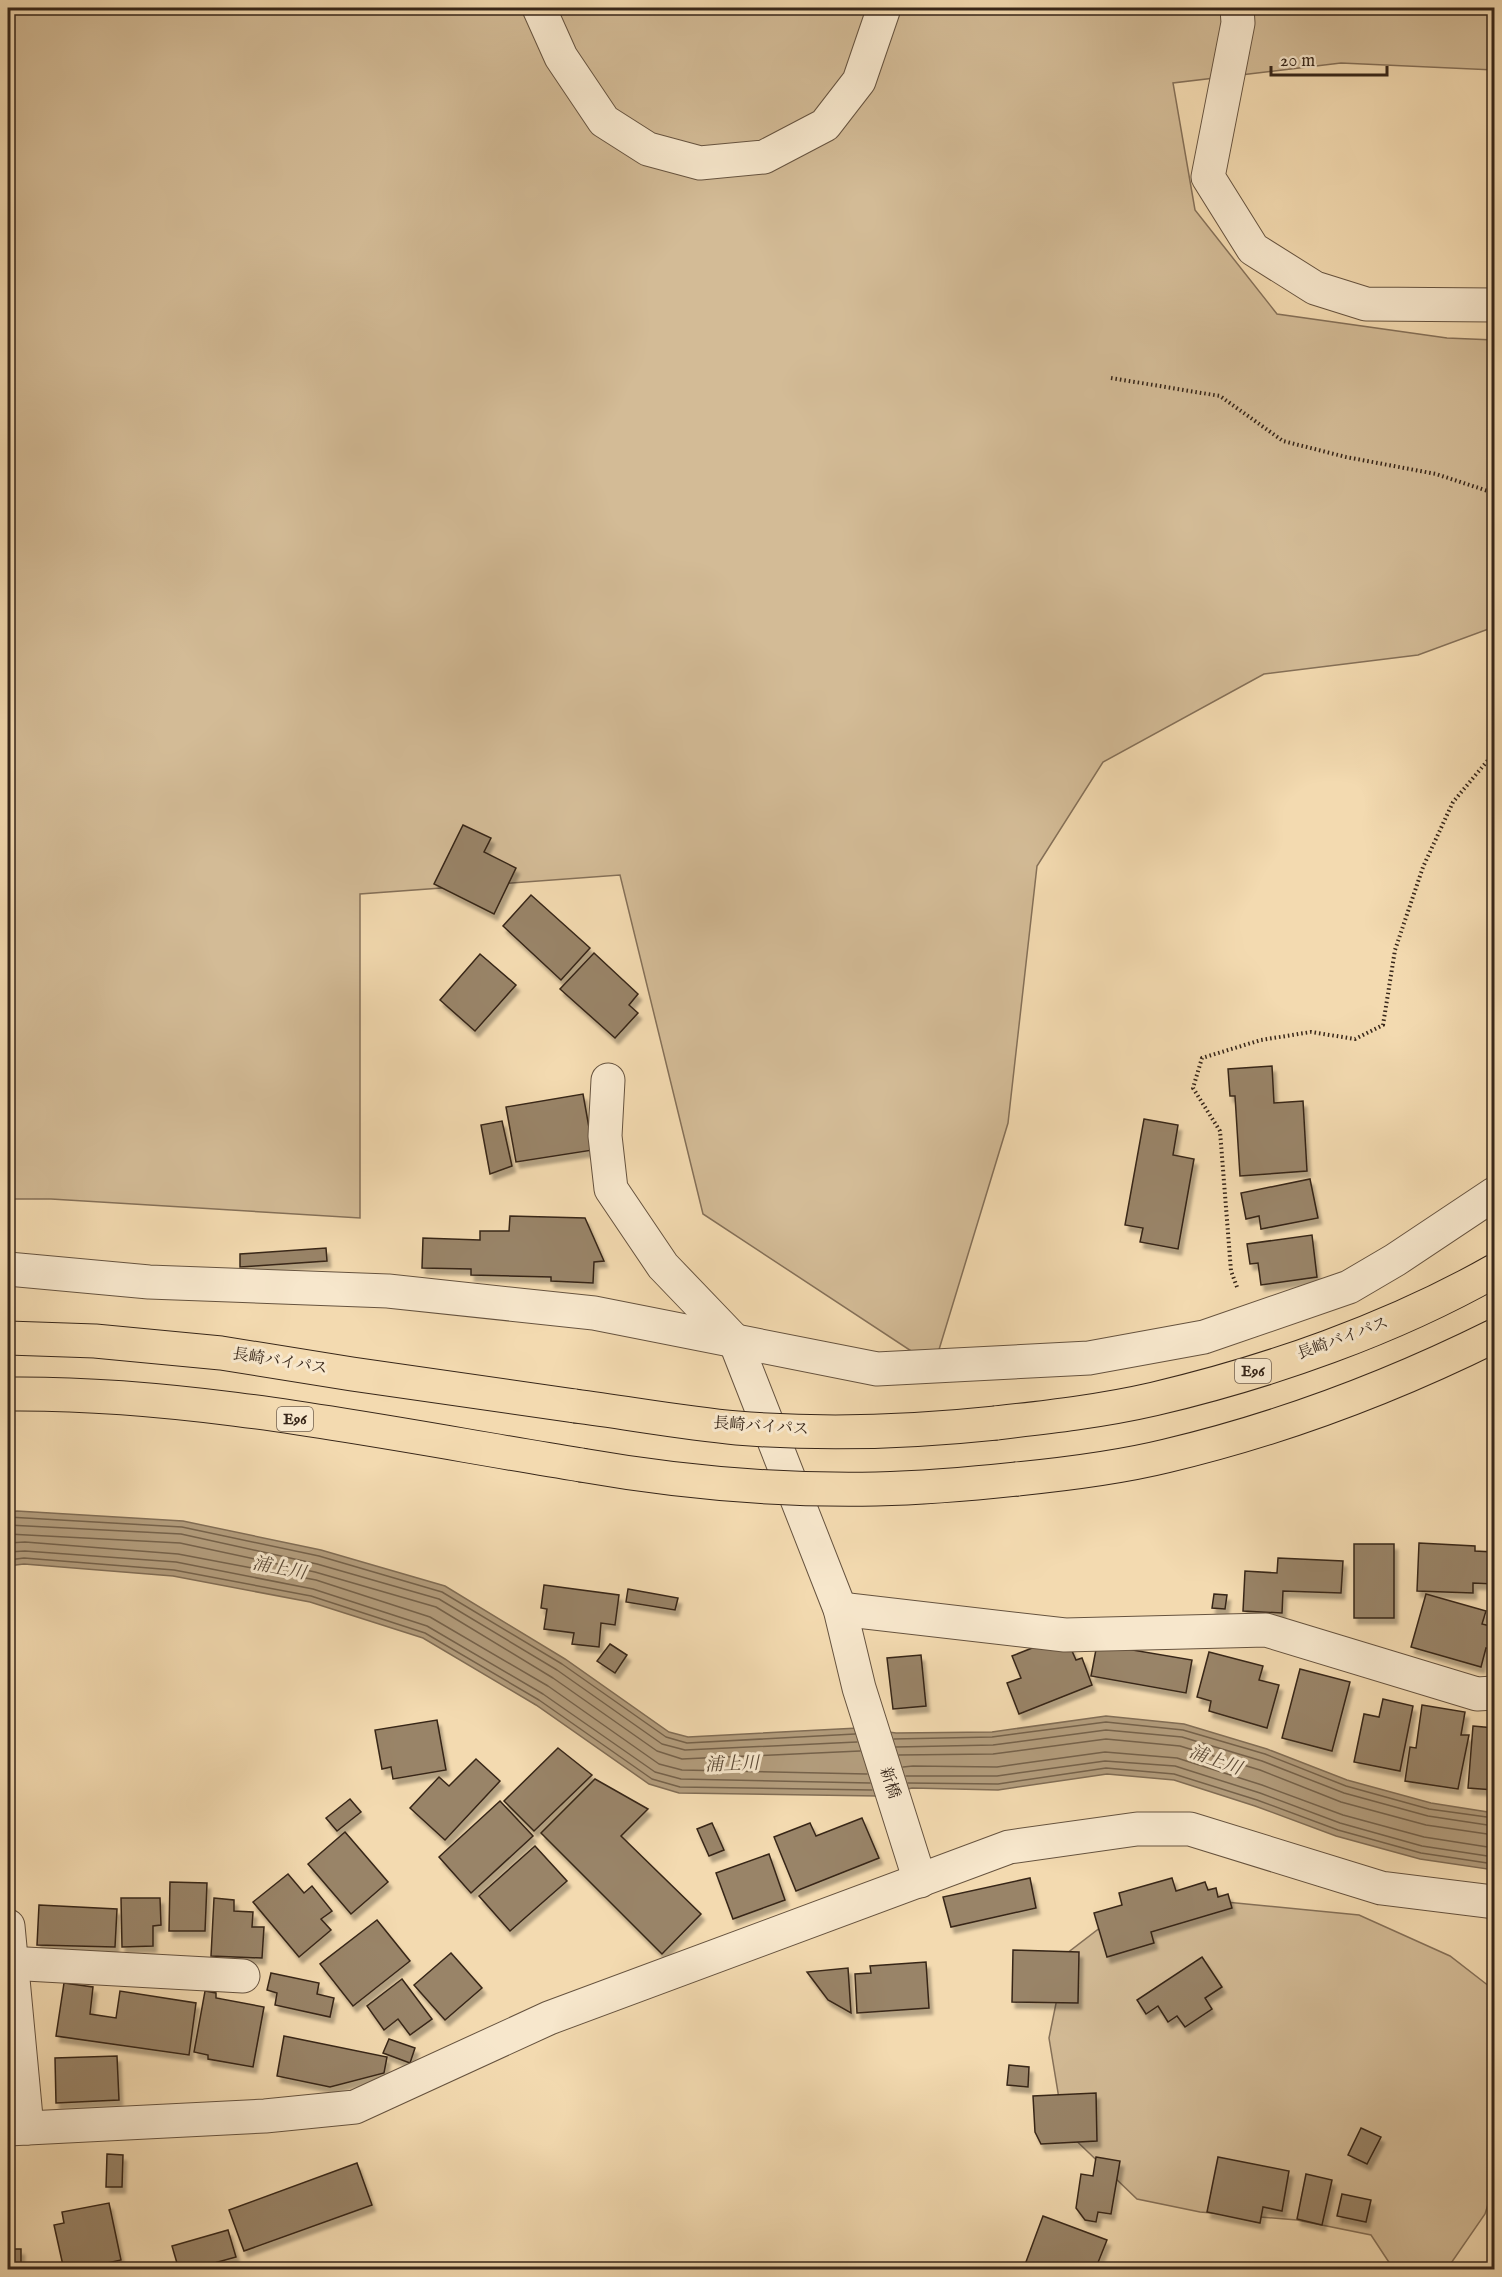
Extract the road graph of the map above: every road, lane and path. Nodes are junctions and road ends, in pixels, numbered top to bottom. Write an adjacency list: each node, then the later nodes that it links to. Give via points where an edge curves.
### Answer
1 (540, 8): 2 (street, via 561,57 604,121 648,149 700,163 764,157 825,125 860,81)
2 (884, 8)
3 (1237, 8): 4 (street, via 1238,23 1208,177 1253,249 1315,288 1366,304)
4 (1494, 306)
5 (1111, 378): 6 (path, via 1220,396 1282,441 1436,474)
6 (1494, 493)
7 (1494, 753): 12 (path, via 1453,802 1423,867 1395,950 1383,1025 1356,1039 1311,1032 1262,1040 1202,1058 1193,1088 1220,1131 1231,1271)
8 (608, 1080): 15 (street, via 605,1136 611,1189 663,1266)
9 (1494, 1194): 12 (street, via 1349,1287)
10 (8, 1269): 15 (street, via 149,1282 388,1291 594,1313)
11 (1494, 1271): 14 (highway, 長崎バイパス / E96, bridge, via 1414,1312 1217,1383 1070,1414 934,1430 738,1428 210,1351)
12 (1249, 1321): 15 (street, via 1204,1336 1089,1358 877,1369)
13 (1494, 1336): 16 (highway, E96, bridge, via 1372,1392 1232,1439 1087,1472 933,1487 806,1488 663,1478 210,1406 91,1396)
14 (8, 1338)
15 (735, 1341): 17 (street, 新橋)
16 (8, 1395)
17 (840, 1609): 18 (street, via 1065,1635 1266,1630 1477,1694); 19 (street, 新橋, via 859,1688)
18 (1494, 1693)
19 (920, 1880): 20 (street, via 1009,1847 1137,1829 1190,1829 1381,1888); 24 (street, via 549,2018 355,2107 265,2116)
20 (1494, 1902)
21 (8, 1926): 22 (street)
22 (9, 1962): 23 (street); 24 (street)
23 (243, 1976)
24 (17, 2128)

